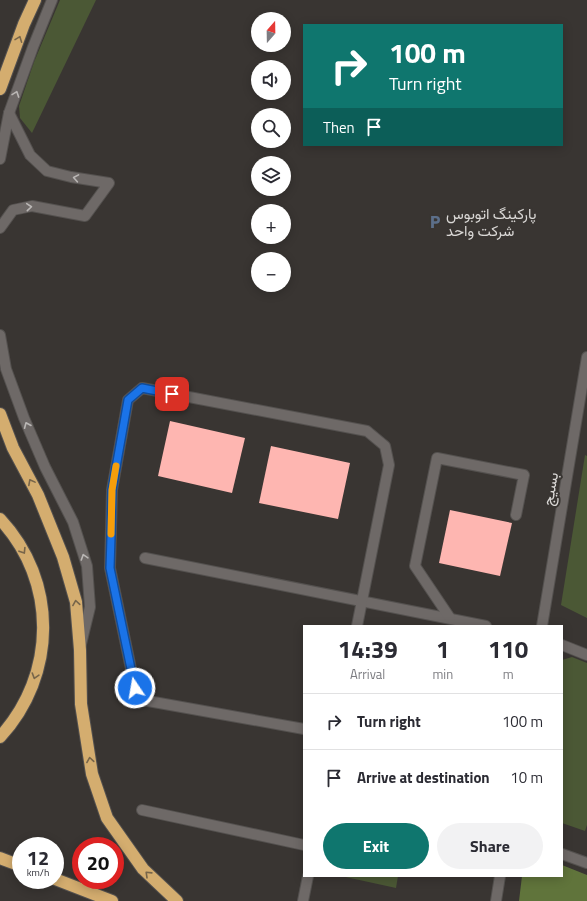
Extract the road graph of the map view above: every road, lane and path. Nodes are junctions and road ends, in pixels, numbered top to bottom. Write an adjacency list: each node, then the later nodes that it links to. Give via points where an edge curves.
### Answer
1 (35, 0): 3 (highway, one-way to 1)
2 (52, 0): 4 (street, one-way to 2)
3 (0, 89)
4 (9, 113): 5 (street); 6 (street, one-way to 4, via 13,210 32,206 85,216 108,183 47,171 30,155)
5 (0, 159)
6 (0, 228)
7 (0, 335): 20 (street, one-way to 7, via 90,607 87,566 73,522 44,467 24,418 6,369)
8 (587, 356): 10 (street, بسیج)
9 (0, 414): 20 (highway, one-way to 9, via 76,602 63,557 38,495 13,448)
10 (582, 414): 18 (street, بسیج)
11 (516, 515): 15 (street, via 524,475 437,458 415,566)
12 (0, 519): 23 (highway, one-way to 23, via 28,559 40,594 43,613 41,655 36,675 22,708)
13 (145, 558): 14 (street)
14 (362, 600): 15 (street); 16 (street); 22 (street, via 389,465 385,446 366,431 142,388 128,400 112,490 110,568 135,688 139,695 148,701)
15 (450, 618): 17 (street)
16 (357, 625)
17 (482, 625)
18 (542, 625)
19 (563, 645): 21 (street)
20 (80, 650): 34 (highway, one-way to 20, via 143,869 107,818 92,774 80,704)
21 (587, 655)
22 (303, 729)
23 (0, 737)
24 (142, 810): 25 (street)
25 (303, 845)
26 (563, 854): 29 (street)
27 (0, 858): 28 (highway)
28 (12, 863)
29 (587, 863)
30 (308, 877): 35 (street)
31 (500, 877): 36 (street)
32 (64, 882): 33 (highway)
33 (112, 901)
34 (176, 901)
35 (303, 901)
36 (496, 901)

